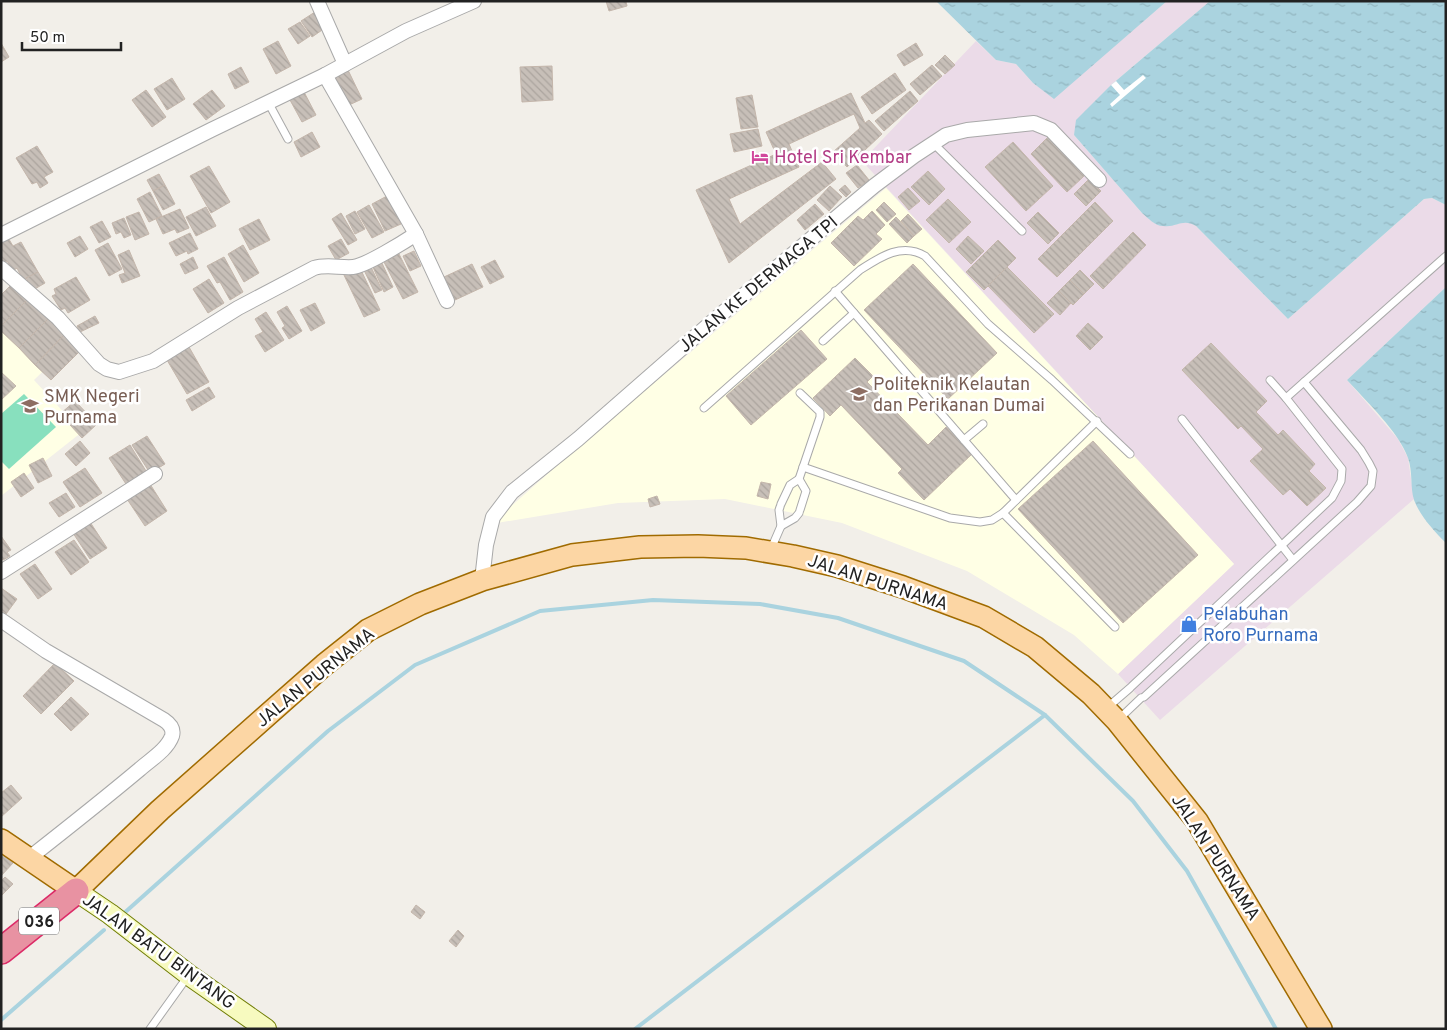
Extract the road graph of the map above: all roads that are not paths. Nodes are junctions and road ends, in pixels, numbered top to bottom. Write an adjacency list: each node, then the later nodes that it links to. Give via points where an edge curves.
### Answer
1 (317, 1): 3 (street)
2 (474, 1): 3 (street, via 406,31)
3 (345, 64): 4 (street)
4 (325, 75): 5 (street); 10 (street)
5 (268, 102): 6 (lane); 11 (street)
6 (288, 140)
7 (933, 143): 8 (street, JALAN KE DERMAGA TPI, via 946,135 967,130 1034,123 1051,130); 9 (lane); 38 (street, JALAN KE DERMAGA TPI, via 892,171 512,492 494,516 486,545)
8 (1099, 180)
9 (1022, 231)
10 (416, 234): 13 (street, via 355,267 314,268 238,308 153,361 124,372 99,364 58,318); 15 (street)
11 (1, 235)
12 (1446, 256): 19 (lane)
13 (1, 268)
14 (835, 291): 16 (lane); 22 (lane); 24 (lane, via 860,270 889,253 918,251 988,324)
15 (447, 301)
16 (854, 313): 17 (lane); 26 (lane)
17 (823, 341)
18 (1270, 380): 21 (lane)
19 (1304, 382): 21 (lane); 36 (lane, via 1361,450 1370,463 1373,477 1371,486 1357,502)
20 (800, 393): 28 (lane, via 820,412)
21 (1286, 398): 34 (lane, via 1342,470 1341,481 1332,498)
22 (704, 408)
23 (1182, 419): 34 (lane)
24 (1097, 421): 27 (lane); 31 (lane)
25 (983, 424): 26 (lane)
26 (964, 440): 31 (lane)
27 (1130, 454)
28 (803, 467): 30 (lane); 32 (lane, via 950,518 980,522 992,520)
29 (155, 474): 37 (street)
30 (799, 479): 33 (lane, via 790,485 779,510); 33 (lane, via 806,491 799,512)
31 (1016, 500): 32 (lane)
32 (1003, 513): 40 (lane)
33 (781, 526): 35 (lane)
34 (1281, 545): 36 (lane); 41 (lane, via 1131,687)
35 (769, 552): 38 (main road, JALAN PURNAMA, via 698,546 640,547 572,555); 41 (main road, JALAN PURNAMA, via 837,566 984,617 1035,647)
36 (1293, 560): 41 (lane, via 1143,698)
37 (1, 572)
38 (482, 580): 44 (main road, JALAN PURNAMA, via 420,604 368,630 160,810)
39 (1, 620): 43 (street, via 46,651 164,720 172,730 171,739 163,749)
40 (1115, 627)
41 (1112, 715): 49 (main road, JALAN PURNAMA, via 1197,821)
42 (1, 840): 43 (main road)
43 (28, 860): 44 (main road)
44 (76, 891): 45 (highway, 036); 46 (street, JALAN BATU BINTANG)
45 (1, 951)
46 (189, 975): 47 (lane); 48 (street, JALAN BATU BINTANG)
47 (150, 1029)
48 (266, 1029)
49 (1320, 1029)

